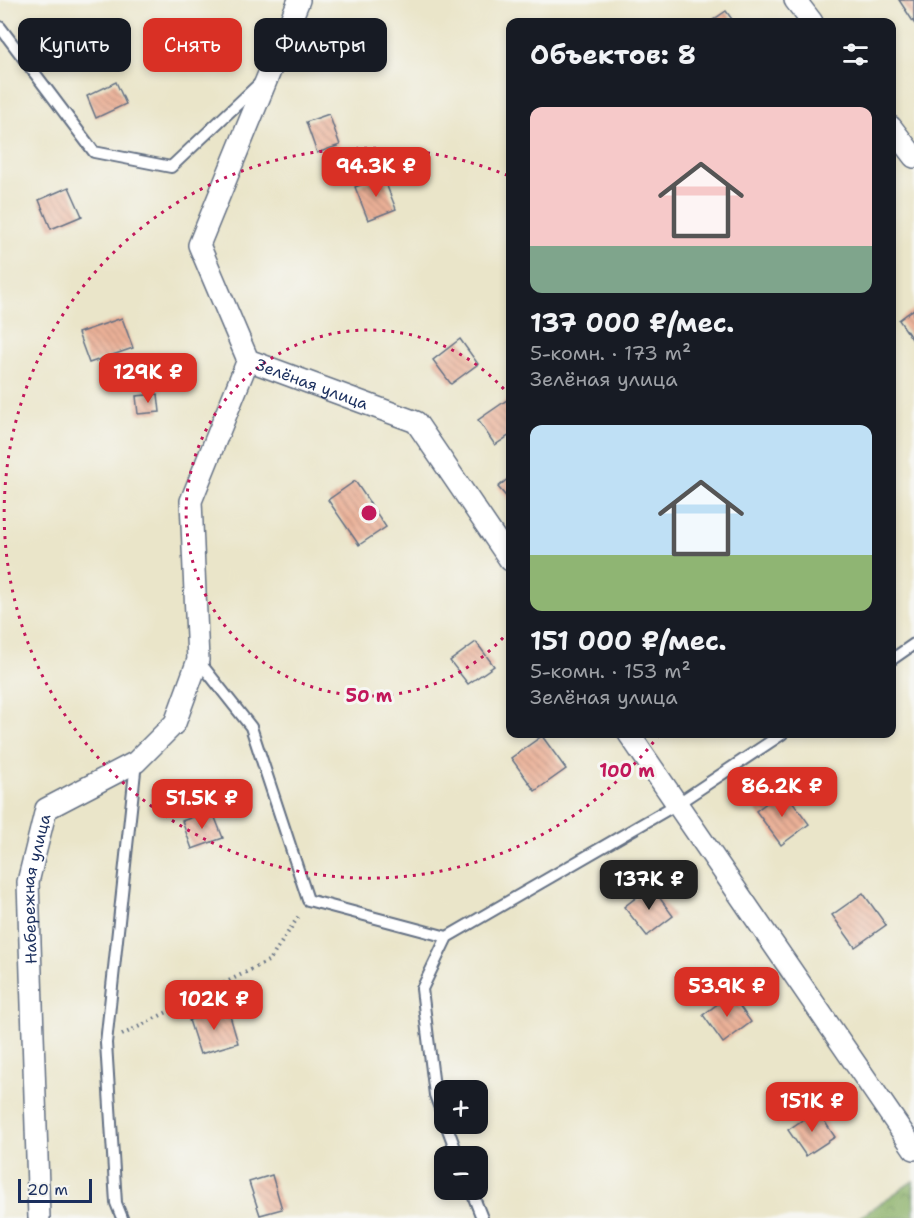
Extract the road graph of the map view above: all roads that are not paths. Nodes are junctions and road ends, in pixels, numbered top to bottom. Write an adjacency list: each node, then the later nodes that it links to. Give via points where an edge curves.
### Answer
1 (299, 0): 5 (street, Зелёная улица)
2 (795, 0): 3 (street)
3 (809, 18)
4 (0, 27): 5 (lane, via 94,152 171,167)
5 (268, 74): 8 (street, Зелёная улица, via 199,245)
6 (896, 134): 7 (street)
7 (914, 157)
8 (248, 360): 9 (street, Зелёная улица, via 416,422); 12 (street, Набережная улица, via 191,501)
9 (506, 554)
10 (914, 644): 11 (lane)
11 (896, 657)
12 (198, 660): 15 (street, Набережная улица, via 175,723); 17 (lane, via 251,728 308,900)
13 (632, 738): 16 (street)
14 (776, 738): 16 (lane)
15 (136, 762): 21 (street, Набережная улица, via 46,809 28,882); 22 (lane, via 106,1043 116,1203)
16 (677, 804): 17 (lane); 19 (street)
17 (447, 937): 18 (lane, via 422,989)
18 (434, 1087)
19 (914, 1149)
20 (475, 1200): 23 (lane)
21 (39, 1218)
22 (122, 1218)
23 (482, 1218)

